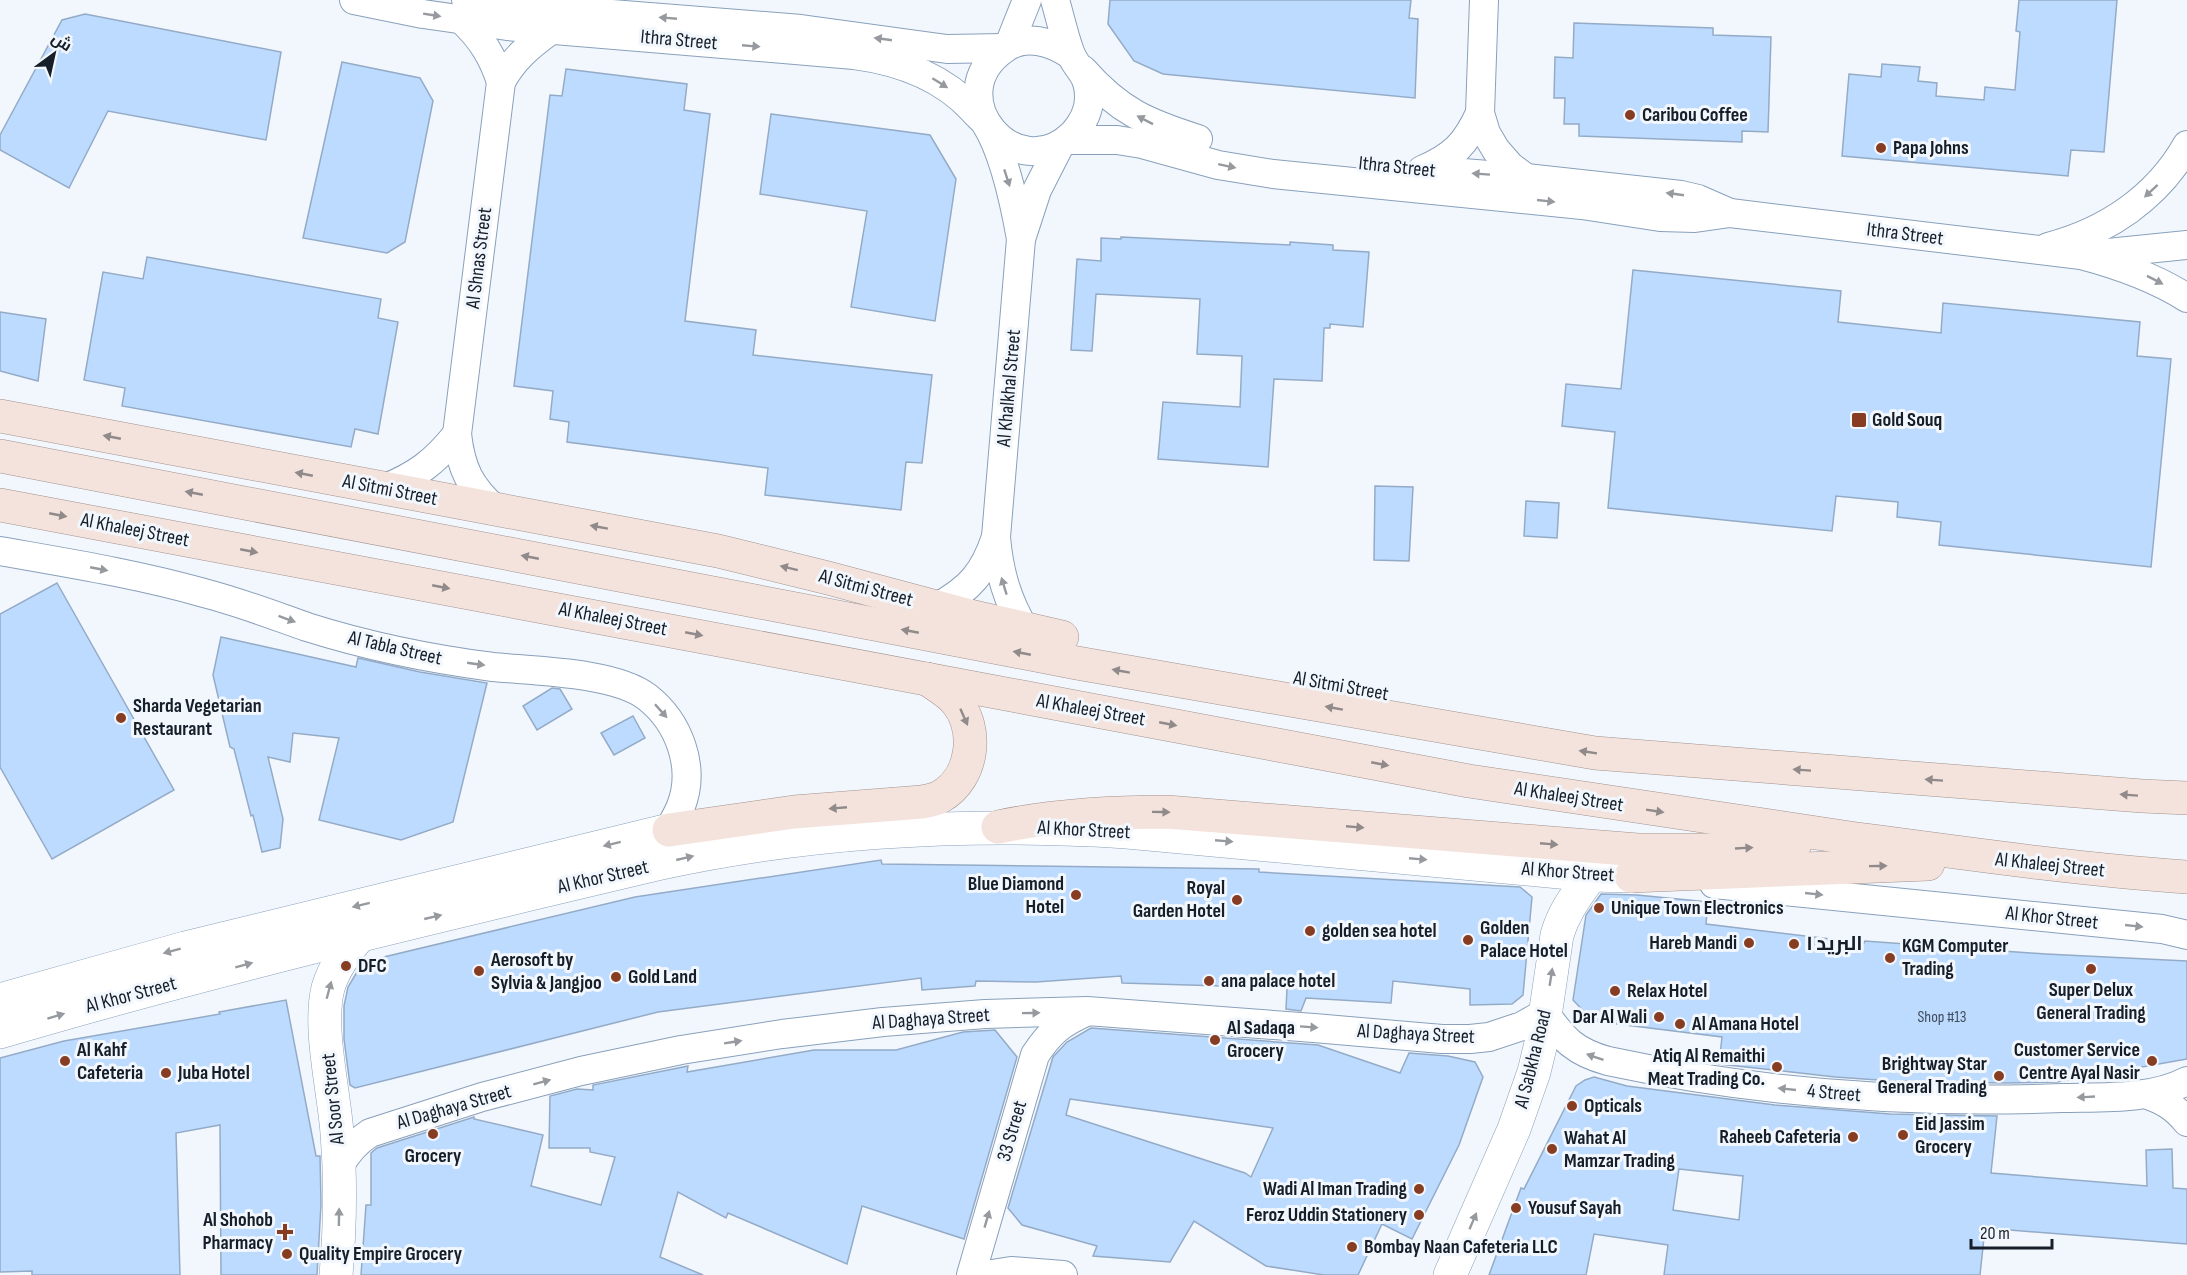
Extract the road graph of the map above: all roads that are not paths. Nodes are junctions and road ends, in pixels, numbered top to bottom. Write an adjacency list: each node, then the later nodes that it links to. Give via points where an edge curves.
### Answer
1 (354, 0): 5 (street, Ithra Street, one-way to 5)
2 (1028, 0): 7 (street)
3 (1055, 0): 8 (street)
4 (1484, 0): 10 (street)
5 (464, 10): 6 (street, Ithra Street); 9 (street, Al Shnas Street, via 487,48)
6 (553, 13): 7 (street, Ithra Street, one-way to 6, via 947,49 801,29); 9 (street, Al Shnas Street); 11 (street, Ithra Street, one-way to 11, via 884,59 940,82)
7 (1007, 47): 8 (street, via 1025,40 1042,41 1058,46); 11 (street, via 982,74 979,108)
8 (1077, 63): 12 (street, via 1088,85 1089,100 1078,129); 14 (street, Ithra Street, one-way to 8, via 1270,154 1204,142 1147,122 1122,108)
9 (501, 82): 23 (street, Al Shnas Street)
10 (1480, 113): 14 (street, via 1458,149); 15 (street, via 1496,150)
11 (986, 124): 12 (street, via 1010,146 1027,151 1044,150); 17 (street, Al Khalkhal Street, one-way to 17, via 1008,180)
12 (1063, 142): 16 (street, Ithra Street, one-way to 16, via 1109,140 1143,144 1218,165 1273,174 1660,217); 17 (street, Al Khalkhal Street, via 1037,190)
13 (2187, 145): 19 (street, one-way to 19, via 2159,183 2134,207 2072,241)
14 (1422, 170): 15 (street, Ithra Street, one-way to 14)
15 (1526, 178): 16 (street, Ithra Street, one-way to 15, via 1681,195)
16 (1730, 213): 19 (street, Ithra Street)
17 (1021, 239): 28 (street, Al Khalkhal Street)
18 (2187, 245): 20 (street, Ithra Street)
19 (2038, 250): 20 (street, Ithra Street)
20 (2081, 255): 21 (street, Ithra Street, one-way to 21, via 2143,274)
21 (2187, 298)
22 (0, 416): 25 (main road, Al Sitmi Street, one-way to 22)
23 (457, 434): 25 (street, via 425,468); 27 (street, Al Shnas Street, via 467,477)
24 (0, 456): 33 (main road, one-way to 24, via 1594,753 1077,663)
25 (383, 489): 27 (main road, Al Sitmi Street)
26 (0, 505): 32 (main road, Al Khaleej Street, one-way to 32)
27 (496, 510): 30 (main road, Al Sitmi Street, one-way to 27, via 718,551)
28 (996, 537): 30 (street, Al Khalkhal Street, via 988,560 975,579 958,596); 31 (street, Al Khalkhal Street, one-way to 28, via 1003,586)
29 (0, 551): 36 (street, Al Tabla Street, one-way to 36, via 195,590 399,651 590,677 629,687 646,695 664,712 685,757 681,806)
30 (937, 607): 31 (main road, Al Sitmi Street)
31 (1025, 630): 33 (main road, Al Sitmi Street, via 1604,733)
32 (923, 677): 36 (main road, one-way to 36, via 954,699 965,715 970,733 970,752 964,770 954,786 939,797); 37 (main road, Al Khaleej Street, one-way to 37, via 1469,781)
33 (1730, 765): 34 (main road, one-way to 33)
34 (2187, 798)
35 (998, 827): 37 (main road, one-way to 37, via 1076,815 1149,812 1638,850 1769,847); 39 (main road, Al Khor Street, one-way to 39, via 1126,832); 42 (main road, Al Khor Street, one-way to 35, via 704,854 850,834)
36 (669, 830): 44 (main road, Al Khor Street, one-way to 44, via 185,948)
37 (1851, 838): 38 (main road, Al Khaleej Street)
38 (2005, 860): 40 (main road, one-way to 38); 41 (main road, Al Khaleej Street)
39 (1591, 875): 40 (main road, Al Khor Street); 46 (main road, Al Sabkha Road, one-way to 39, via 1562,918)
40 (1631, 876): 43 (street, Al Khor Street, one-way to 43, via 2162,929)
41 (2187, 877)
42 (361, 934): 47 (main road, Al Khor Street, one-way to 42); 51 (main road, Al Soor Street, one-way to 42, via 324,1017 329,987 341,958)
43 (2187, 935)
44 (0, 1000)
45 (1087, 1011): 46 (street, Al Daghaya Street, one-way to 46, via 1451,1039 1489,1037); 51 (street, Al Daghaya Street, one-way to 45, via 357,1141 385,1127 570,1074 681,1050 883,1022); 53 (street, 33 Street, one-way to 45, via 1035,1055 1048,1036)
46 (1545, 1013): 49 (street, 4 Street, one-way to 46, via 1965,1100 1764,1087 1625,1065 1588,1055 1563,1038); 56 (main road, Al Sabkha Road, one-way to 46, via 1525,1101)
47 (0, 1032)
48 (2187, 1081): 49 (street, 4 Street)
49 (2145, 1094): 50 (street, via 2178,1110)
50 (2187, 1122)
51 (339, 1167): 52 (main road, Al Soor Street, one-way to 51)
52 (336, 1275)
53 (971, 1275)
54 (986, 1275): 55 (street, via 1011,1271)
55 (1063, 1275)
56 (1450, 1275)

